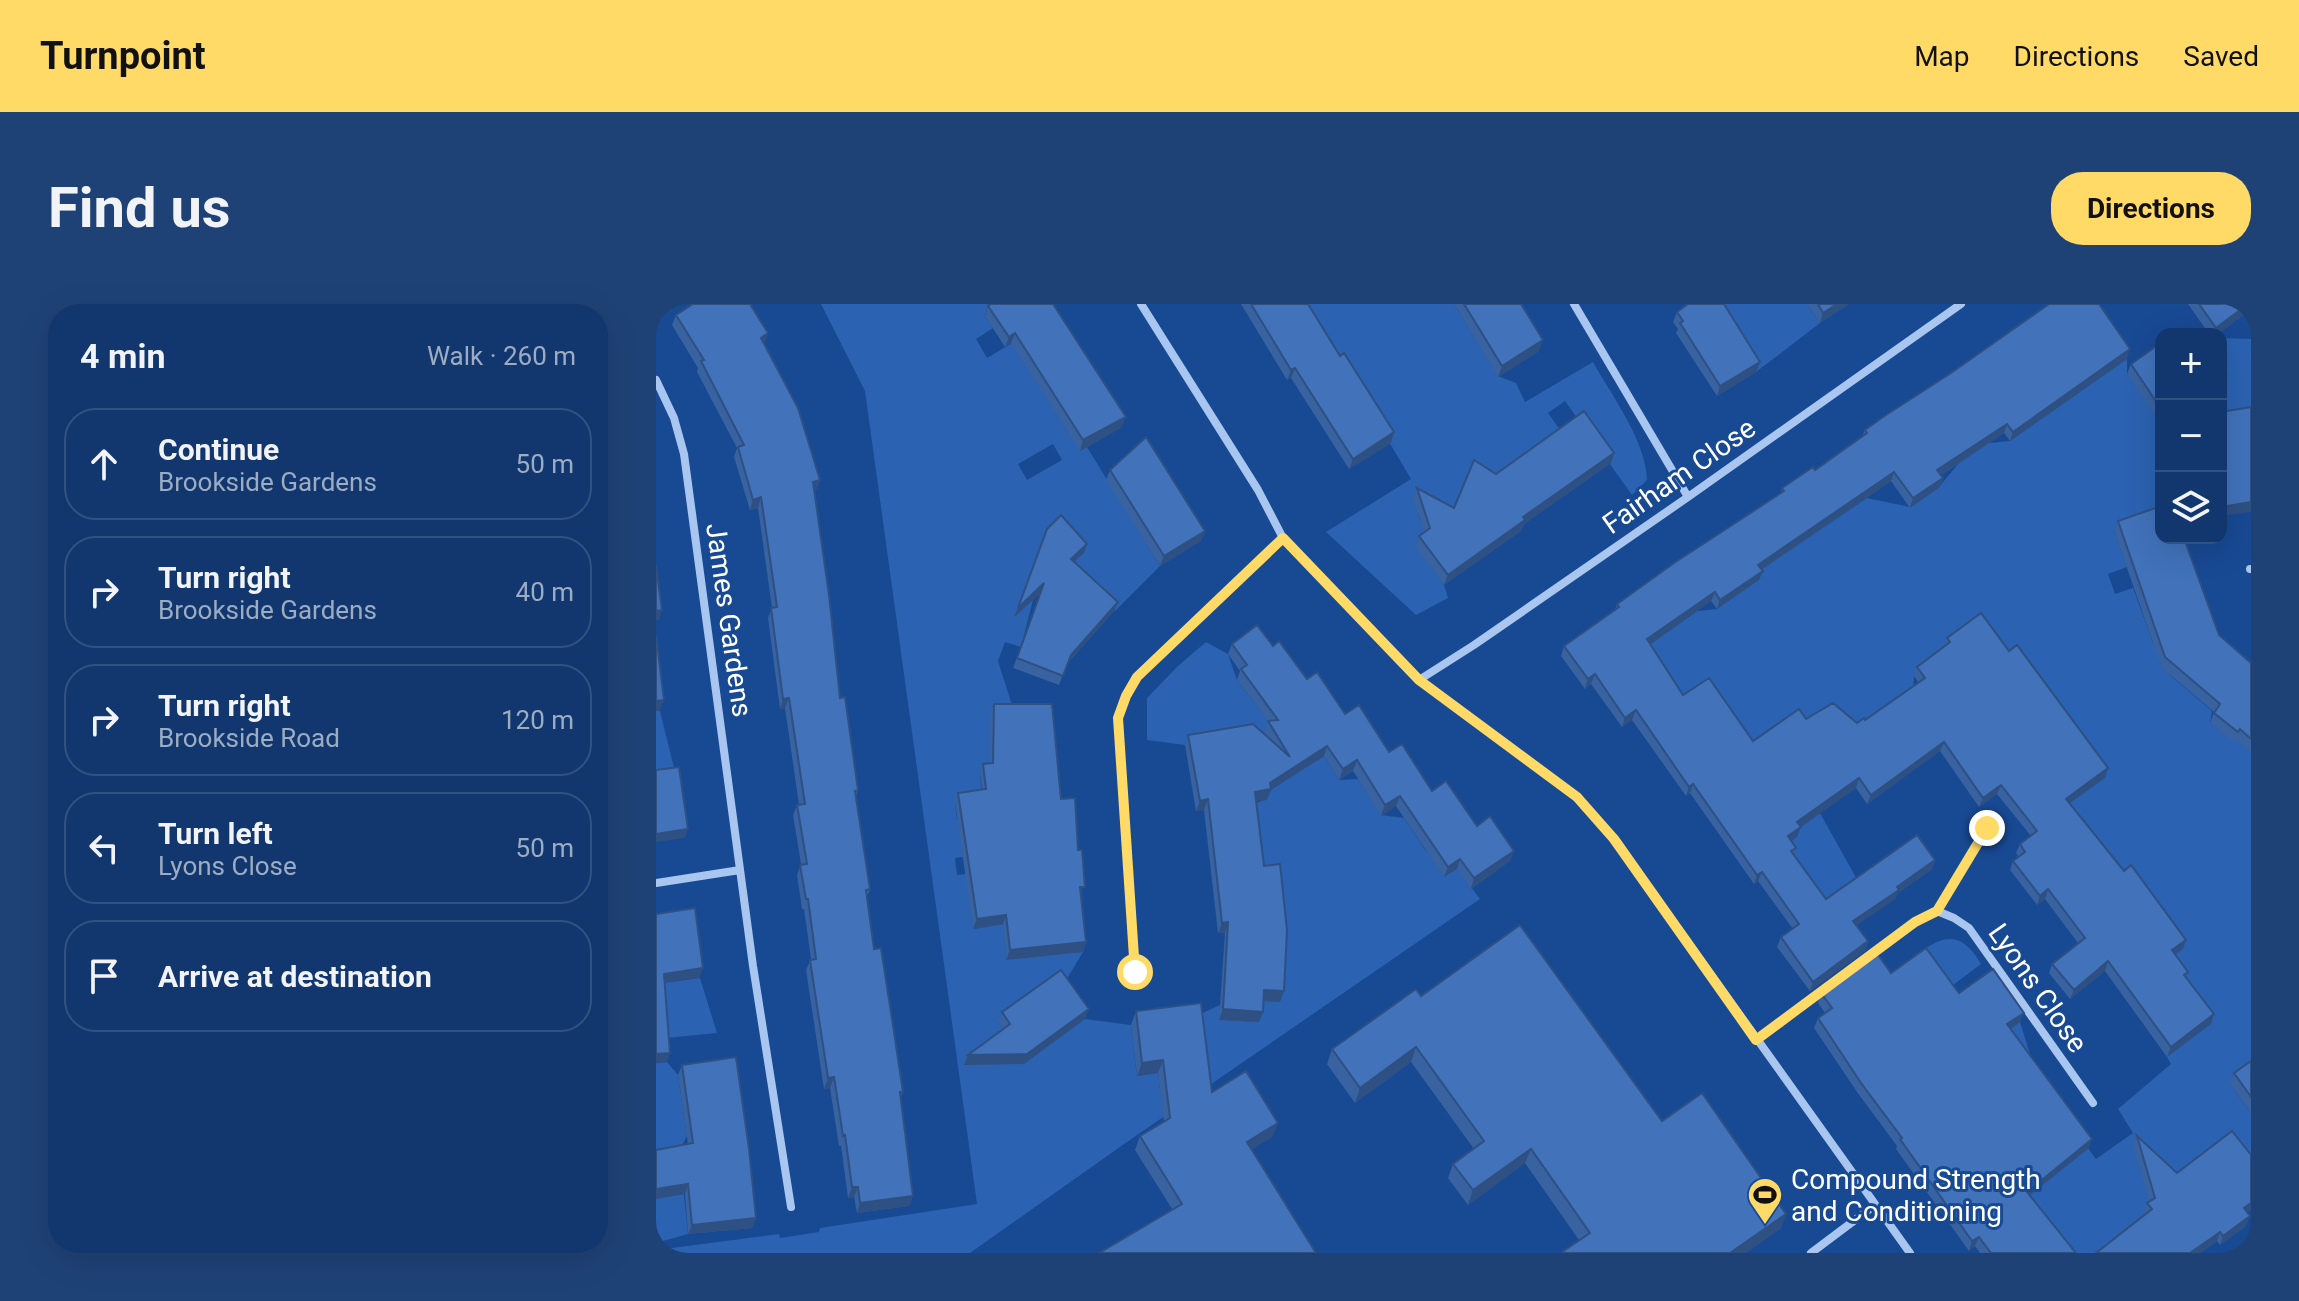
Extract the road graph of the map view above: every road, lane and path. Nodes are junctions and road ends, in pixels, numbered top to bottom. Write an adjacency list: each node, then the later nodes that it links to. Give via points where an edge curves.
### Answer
1 (1141, 304): 6 (street)
2 (1574, 304): 5 (street)
3 (1961, 304): 5 (street, Fairham Close)
4 (656, 380): 9 (street, James Gardens, via 684,454)
5 (1688, 497): 7 (street, Fairham Close)
6 (1283, 538): 7 (street); 12 (street, via 1137,677 1118,718)
7 (1419, 680): 13 (street, via 1577,797 1614,839)
8 (1987, 828): 11 (street)
9 (740, 870): 10 (street); 16 (street, James Gardens)
10 (656, 883)
11 (1937, 911): 13 (street); 14 (street, Lyons Close, via 1969,928)
12 (1135, 972)
13 (1756, 1040): 15 (street)
14 (2093, 1103)
15 (1875, 1205): 17 (street); 18 (street)
16 (791, 1207)
17 (1811, 1253)
18 (1910, 1253)

